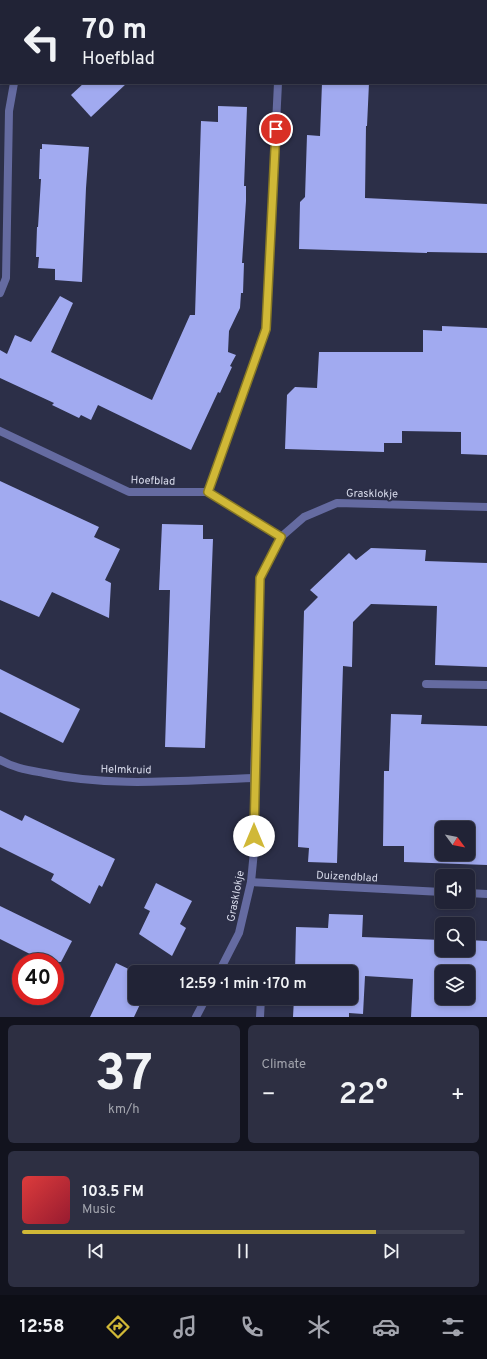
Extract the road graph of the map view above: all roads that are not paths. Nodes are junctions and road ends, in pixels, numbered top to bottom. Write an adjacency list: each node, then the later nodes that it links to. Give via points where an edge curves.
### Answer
1 (14, 84): 4 (street)
2 (278, 84): 7 (street, via 266,329)
3 (0, 108): 4 (street)
4 (8, 110): 5 (street, via 6,278)
5 (0, 293)
6 (0, 431): 7 (street, Hoefblad, via 129,492)
7 (208, 492): 9 (street)
8 (487, 507): 9 (street, Grasklokje, via 337,503 304,516)
9 (281, 537): 13 (street, Grasklokje, via 260,578)
10 (426, 684): 11 (street)
11 (487, 685)
12 (0, 760): 13 (street, Helmkruid, via 12,767 63,777 123,782)
13 (254, 778): 14 (street, Grasklokje, via 254,851)
14 (251, 882): 15 (street, Duizendblad); 18 (street, Grasklokje, via 239,933)
15 (435, 892)
16 (475, 893): 17 (street)
17 (487, 894)
18 (223, 965)
19 (202, 1005): 21 (street)
20 (261, 1005): 22 (street)
21 (196, 1017)
22 (260, 1017)

